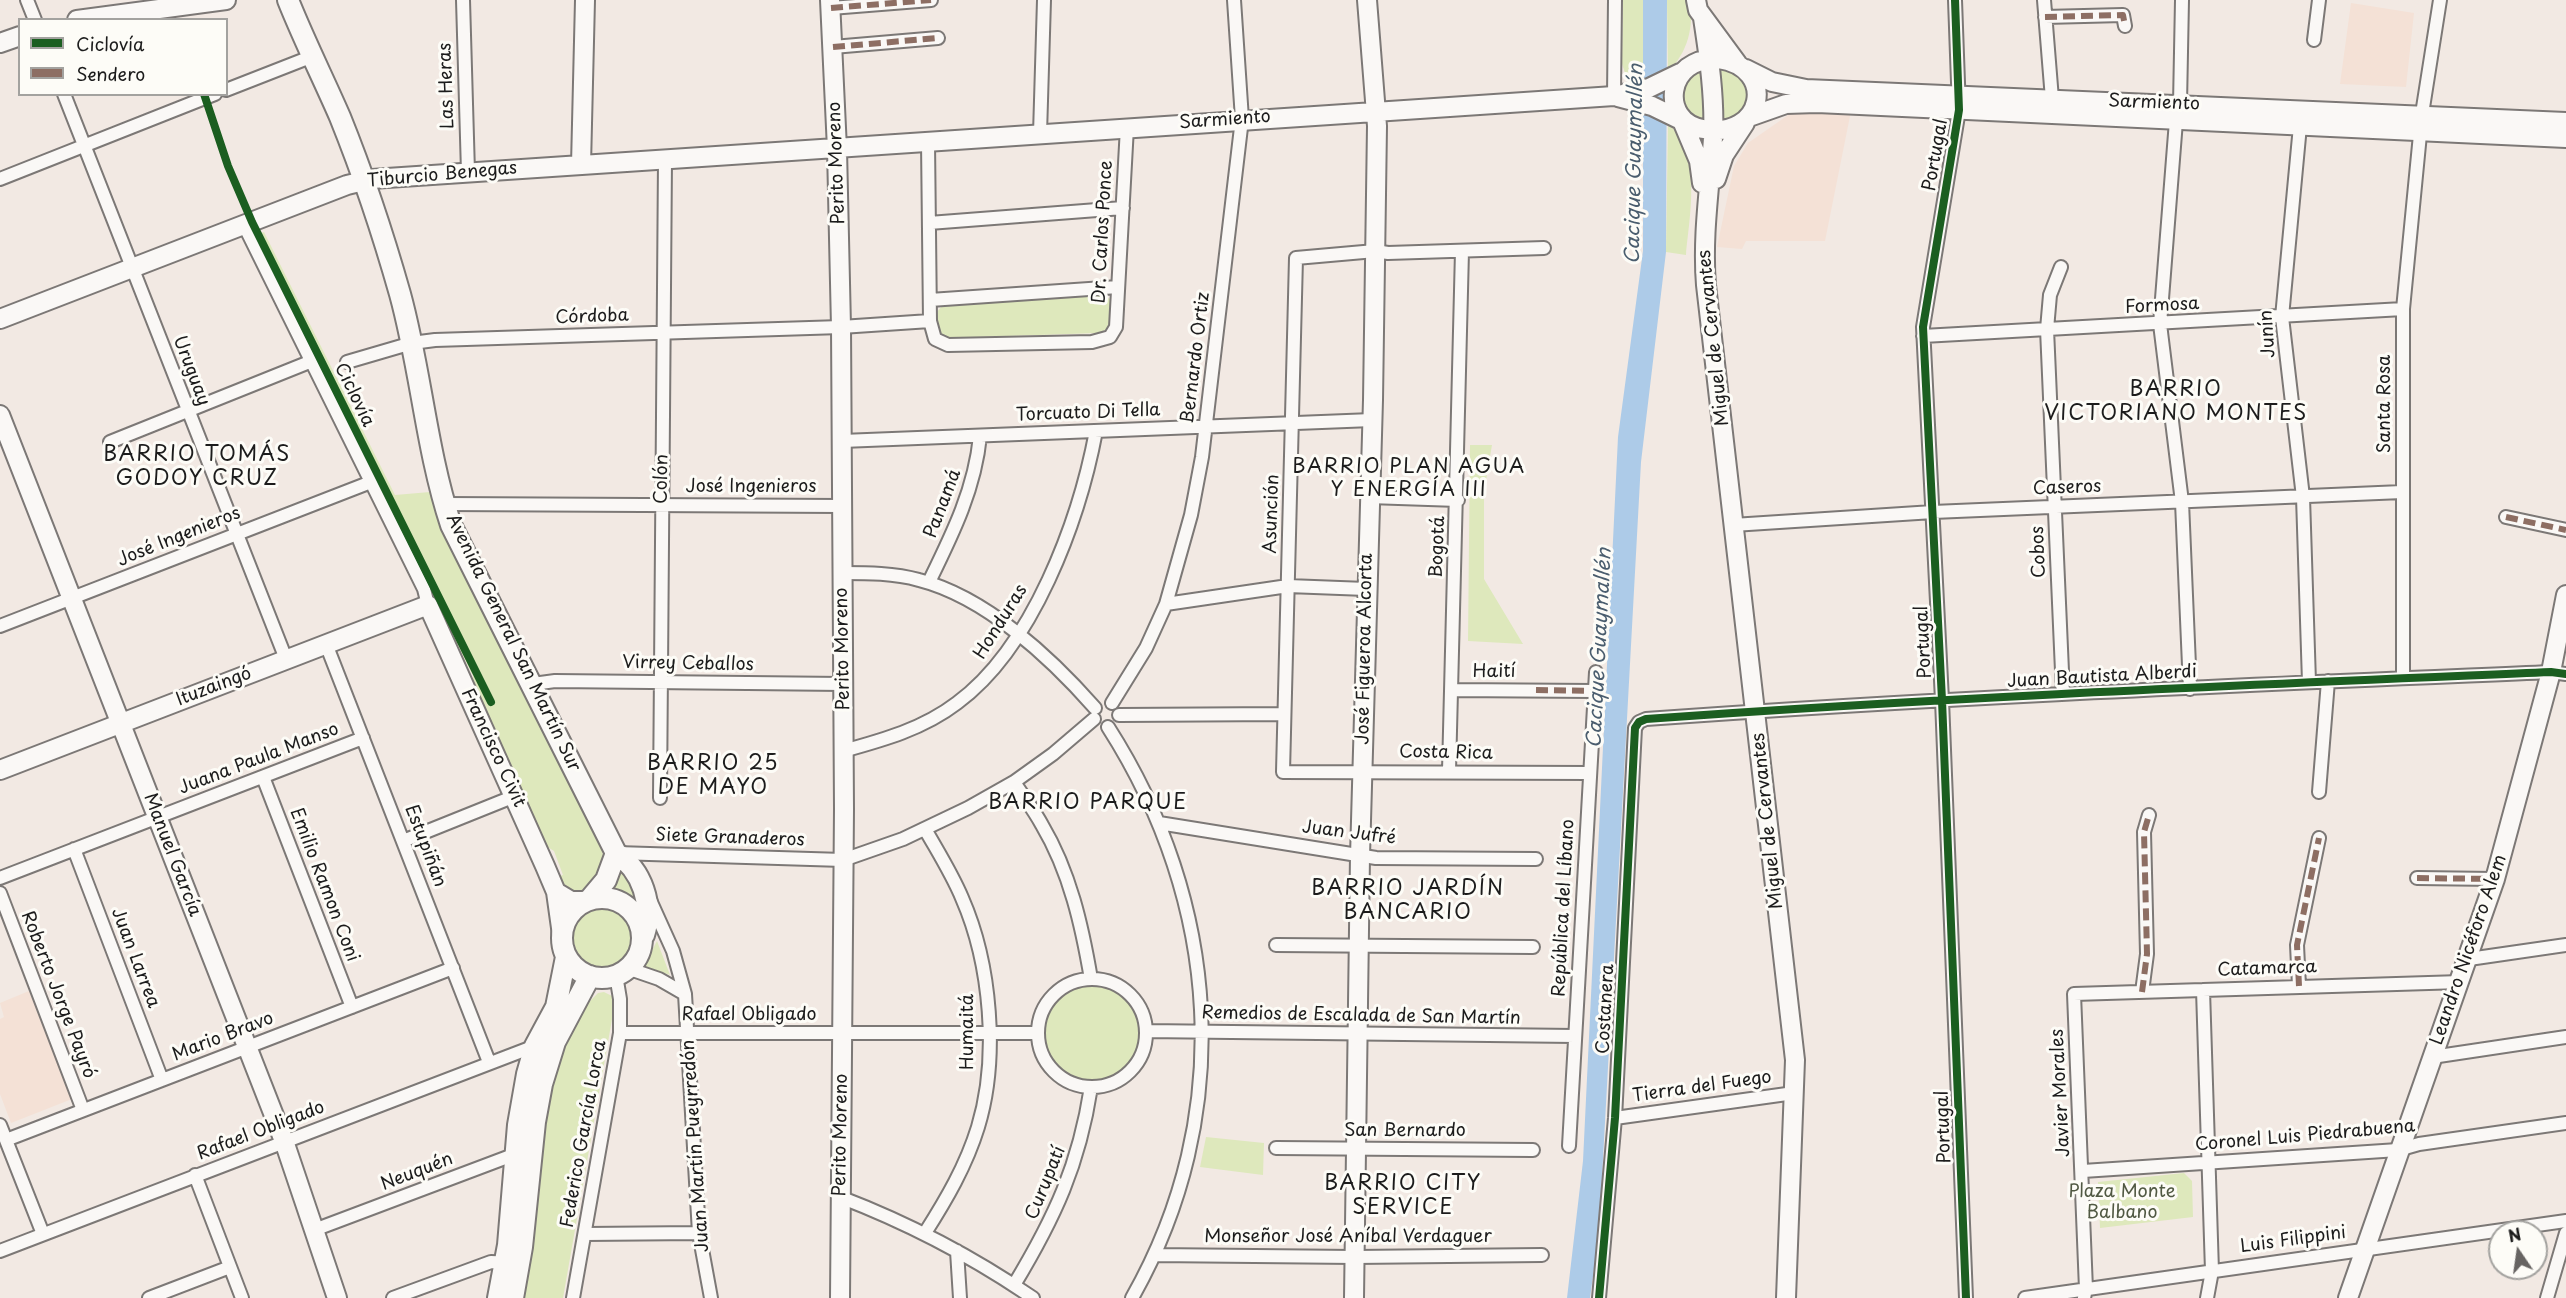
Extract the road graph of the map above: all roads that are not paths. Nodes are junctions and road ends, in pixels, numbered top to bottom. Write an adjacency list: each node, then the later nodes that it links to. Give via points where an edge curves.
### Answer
1 (27, 0): 21 (street)
2 (226, 0): 17 (main road)
3 (288, 0): 29 (main road, Avenida General San Martín Sur)
4 (463, 0): 57 (street, Las Heras)
5 (585, 0): 56 (main road)
6 (931, 0): 18 (street)
7 (1044, 0): 50 (street)
8 (1234, 0): 43 (street, Bernardo Ortiz)
9 (1367, 0): 40 (main road, José Figueroa Alcorta)
10 (1615, 0): 36 (street)
11 (1696, 0): 19 (main road, Miguel de Cervantes, via 1698,10)
12 (1955, 0): 39 (street, Portugal)
13 (2044, 0): 20 (street)
14 (2182, 0): 41 (street)
15 (2319, 0): 26 (street)
16 (2440, 0): 46 (street, Santa Rosa)
17 (175, 3): 22 (main road)
18 (831, 4): 28 (main road, Perito Moreno)
19 (1704, 9): 30 (main road, Miguel de Cervantes); 31 (main road, Miguel de Cervantes); 32 (main road, via 1696,44)
20 (2045, 17): 23 (street, via 2124,15); 38 (street)
21 (34, 18)
22 (89, 18)
23 (2125, 26)
24 (18, 37): 27 (main road)
25 (938, 38): 28 (street)
26 (2314, 40)
27 (0, 43)
28 (833, 47): 54 (main road, Perito Moreno)
29 (313, 56): 33 (street); 59 (main road, Avenida General San Martín Sur)
30 (1709, 59): 31 (main road); 32 (main road, Sarmiento); 49 (main road, Miguel de Cervantes)
31 (1742, 66): 39 (main road, Sarmiento, via 1772,82 1806,89); 44 (main road, via 1752,77 1757,95)
32 (1677, 74): 37 (main road, Sarmiento); 42 (main road, via 1674,89)
33 (228, 89)
34 (65, 96): 53 (street, Uruguay)
35 (210, 96): 53 (street)
36 (1614, 96): 37 (main road, Sarmiento); 40 (main road, Sarmiento)
37 (1644, 96): 42 (main road)
38 (2052, 99): 39 (main road, Sarmiento); 41 (main road, Sarmiento)
39 (1959, 102): 41 (main road, Sarmiento); 44 (main road, Sarmiento, via 1793,103 1768,108); 79 (street, Portugal)
40 (1376, 110): 43 (main road, Sarmiento); 65 (main road, José Figueroa Alcorta)
41 (2178, 112): 46 (main road, Sarmiento); 47 (main road, Sarmiento); 75 (street)
42 (1679, 118): 49 (main road); 60 (main road, Miguel de Cervantes, via 1698,161)
43 (1242, 119): 48 (main road, Sarmiento); 87 (street, Bernardo Ortiz)
44 (1748, 119): 49 (main road, Sarmiento, via 1729,129); 60 (main road, Miguel de Cervantes, via 1724,155 1712,197)
45 (2566, 122): 46 (main road, Sarmiento)
46 (2421, 123): 47 (main road, Sarmiento); 51 (main road, Sarmiento); 71 (street, Santa Rosa)
47 (2300, 126): 72 (street, Junín)
48 (1127, 127): 50 (main road, Sarmiento); 61 (street, Dr. Carlos Ponce)
49 (1713, 130): 60 (main road, Miguel de Cervantes)
50 (1040, 134): 52 (main road, Sarmiento)
51 (2566, 138)
52 (928, 142): 54 (main road, Sarmiento); 62 (street)
53 (84, 146): 58 (street); 68 (street, Uruguay)
54 (837, 148): 55 (main road, Tiburcio Benegas); 76 (main road, Perito Moreno)
55 (665, 160): 56 (main road, Tiburcio Benegas); 78 (street, Colón)
56 (581, 165): 57 (main road, Tiburcio Benegas)
57 (468, 172): 59 (main road, Tiburcio Benegas)
58 (0, 179)
59 (364, 180): 63 (main road, Tiburcio Benegas); 80 (main road, Avenida General San Martín Sur)
60 (1707, 202): 104 (main road, Miguel de Cervantes, via 1705,265)
61 (1123, 208): 62 (street); 69 (street, Dr. Carlos Ponce)
62 (929, 223): 70 (street)
63 (244, 225): 68 (main road, Tiburcio Benegas); 81 (street)
64 (1544, 248): 66 (street)
65 (1375, 251): 66 (street); 85 (main road, José Figueroa Alcorta); 86 (street, Asunción, via 1296,258)
66 (1462, 251): 96 (street, Bogotá)
67 (2061, 267): 77 (street, Cobos, via 2050,296)
68 (132, 268): 73 (main road, Tiburcio Benegas); 83 (street, Uruguay)
69 (1118, 287): 70 (street); 74 (street, Dr. Carlos Ponce, via 1116,327 1110,337 1092,342 948,345 935,339)
70 (930, 300): 74 (street)
71 (2403, 309): 72 (street, Formosa); 93 (street, Santa Rosa)
72 (2282, 317): 75 (street, Formosa); 95 (street, Junín)
73 (0, 319)
74 (930, 321): 76 (street, Córdoba)
75 (2160, 324): 77 (street, Formosa); 97 (street)
76 (841, 327): 78 (street, Córdoba); 90 (main road, Perito Moreno)
77 (2047, 329): 79 (street, Formosa); 101 (street, Cobos)
78 (663, 333): 80 (street, Córdoba); 99 (street, Colón)
79 (1923, 336): 102 (street, Portugal)
80 (412, 342): 82 (street, Córdoba); 98 (main road, Avenida General San Martín Sur)
81 (312, 361): 83 (street); 92 (street)
82 (347, 362)
83 (188, 411): 91 (street); 106 (street, Uruguay)
84 (0, 415): 112 (main road, Manuel García)
85 (1371, 420): 86 (street, Torcuato Di Tella); 94 (main road, José Figueroa Alcorta)
86 (1292, 423): 87 (street, Torcuato Di Tella); 109 (street, Asunción)
87 (1206, 426): 88 (street, Torcuato Di Tella); 113 (street, Bernardo Ortiz, via 1191,515)
88 (1096, 431): 89 (street, Torcuato Di Tella); 116 (street, Honduras, via 1072,524)
89 (980, 436): 90 (street, Torcuato Di Tella); 108 (street, Panamá, via 963,511)
90 (842, 441): 100 (main road, Perito Moreno)
91 (110, 442)
92 (371, 482): 106 (street, José Ingenieros); 114 (street, via 424,589)
93 (2402, 492): 95 (street, Caseros); 121 (street, Santa Rosa)
94 (1369, 497): 96 (street); 110 (main road, José Figueroa Alcorta)
95 (2303, 497): 97 (street, Caseros); 124 (street, Junín)
96 (1458, 500): 128 (street, Bogotá)
97 (2182, 502): 101 (street, Caseros); 127 (street)
98 (444, 504): 99 (street, José Ingenieros); 125 (main road, Avenida General San Martín Sur, via 451,525)
99 (662, 505): 100 (street, José Ingenieros); 123 (street, Colón)
100 (842, 506): 107 (main road, Perito Moreno)
101 (2055, 507): 102 (street, Caseros); 130 (street, Cobos)
102 (1933, 512): 104 (street, Caseros); 131 (street, Portugal)
103 (2506, 517): 105 (street)
104 (1733, 525): 133 (main road, Miguel de Cervantes)
105 (2566, 530)
106 (236, 534): 112 (street, José Ingenieros); 118 (street, Uruguay)
107 (842, 573): 108 (street, via 894,575); 126 (main road, Perito Moreno)
108 (929, 582): 116 (street, via 970,602)
109 (1288, 586): 110 (street); 113 (street); 136 (street, Asunción)
110 (1366, 589): 145 (main road, José Figueroa Alcorta)
111 (2566, 595): 120 (main road, Leandro Nicéforo Alem)
112 (72, 599): 115 (street, José Ingenieros); 138 (main road, Manuel García)
113 (1166, 604): 132 (street, Bernardo Ortiz, via 1146,648)
114 (428, 605): 117 (main road, Ituzaingó); 150 (main road, Francisco Civit)
115 (0, 626)
116 (1018, 634): 134 (street, via 1056,664); 141 (street, Honduras, via 990,674 946,711 904,733)
117 (326, 644): 118 (main road, Ituzaingó); 140 (street, Estupiñán)
118 (286, 659): 138 (main road, Ituzaingó)
119 (1596, 672): 129 (street, República del Líbano)
120 (2558, 673): 121 (street, Juan Bautista Alberdi); 165 (main road, Leandro Nicéforo Alem)
121 (2403, 678): 122 (street, Juan Bautista Alberdi)
122 (2328, 681): 124 (street, Juan Bautista Alberdi); 149 (street)
123 (660, 682): 125 (street, Virrey Ceballos); 126 (street, Virrey Ceballos); 151 (street, Colón)
124 (2310, 682): 127 (street, Juan Bautista Alberdi)
125 (533, 684): 159 (main road, Avenida General San Martín Sur)
126 (843, 684): 141 (main road, Perito Moreno)
127 (2190, 688): 130 (street, Juan Bautista Alberdi)
128 (1451, 690): 129 (street, Haití); 143 (street, Bogotá)
129 (1595, 691): 146 (street, República del Líbano)
130 (2063, 694): 131 (street, Juan Bautista Alberdi)
131 (1942, 700): 133 (street, Juan Bautista Alberdi); 255 (street, Portugal)
132 (1112, 703): 134 (street, via 1104,702); 135 (street)
133 (1756, 711): 137 (street, Juan Bautista Alberdi); 205 (main road, Miguel de Cervantes, via 1795,1060)
134 (1094, 714): 139 (street, via 1099,725); 148 (street, via 1053,754)
135 (1119, 714): 136 (street); 139 (street)
136 (1284, 714): 144 (street, Asunción)
137 (1639, 722): 207 (street, Costanera, via 1635,728)
138 (120, 723): 142 (main road, Ituzaingó); 153 (main road, Manuel García)
139 (1108, 727): 154 (street)
140 (363, 738): 147 (street, Juana Paula Manso); 157 (street, Estupiñán)
141 (843, 751): 162 (main road, Perito Moreno)
142 (0, 770)
143 (1449, 771): 145 (street, Costa Rica); 146 (street, Costa Rica)
144 (1283, 772): 145 (street, Costa Rica)
145 (1362, 772): 160 (main road, José Figueroa Alcorta)
146 (1590, 772): 197 (street, República del Líbano)
147 (263, 777): 153 (street, Juana Paula Manso); 188 (street, Emilio Ramon Coni)
148 (1014, 782): 155 (street); 181 (street, via 1042,823 1062,866 1080,920)
149 (2319, 792)
150 (515, 796): 157 (street); 166 (main road, Francisco Civit)
151 (660, 798)
152 (2149, 814): 185 (street, via 2144,832 2147,954)
153 (158, 817): 158 (street, Juana Paula Manso); 200 (main road, Manuel García)
154 (1159, 823): 160 (street, Juan Jufré); 190 (street, via 1180,880 1194,936)
155 (925, 830): 162 (street); 194 (street, Humaitá, via 962,896 974,929 985,980)
156 (2319, 838): 183 (street, via 2297,945)
157 (403, 841): 178 (street, Estupiñán)
158 (74, 849): 163 (street, Juana Paula Manso); 203 (street, Juan Larrea)
159 (616, 853): 162 (street, Siete Granaderos); 168 (main road, Juan Martín Pueyrredón, via 628,863); 169 (main road, via 606,880)
160 (1360, 856): 161 (street, Juan Jufré); 174 (main road, José Figueroa Alcorta)
161 (1536, 859)
162 (843, 860): 193 (main road, Perito Moreno)
163 (0, 878)
164 (2417, 878): 165 (street)
165 (2495, 879): 177 (main road, Leandro Nicéforo Alem)
166 (556, 892): 169 (main road, via 571,901); 170 (main road, Francisco Civit)
167 (0, 893): 206 (street, Roberto Jorge Payró)
168 (646, 893): 171 (main road, via 648,913); 186 (street, Juan Martín Pueyrredón, via 670,944)
169 (588, 900): 170 (main road, via 571,913); 171 (main road, via 612,899 630,910 639,925)
170 (562, 935): 176 (main road, Francisco Civit)
171 (641, 942): 179 (main road, via 634,961)
172 (1276, 945): 174 (street)
173 (2566, 945): 177 (street)
174 (1358, 946): 175 (street); 196 (main road, José Figueroa Alcorta)
175 (1533, 946)
176 (567, 957): 180 (main road); 199 (main road, via 556,1008)
177 (2469, 959): 182 (main road, Leandro Nicéforo Alem)
178 (453, 968): 188 (street, Mario Bravo); 202 (street, Estupiñán)
179 (621, 971): 180 (main road, via 602,978); 186 (street, via 660,978); 191 (street, Federico García Lorca)
180 (590, 976): 217 (main road, via 552,1052)
181 (1091, 979): 189 (street, via 1105,981 1129,994 1141,1011); 195 (street, via 1060,990 1048,1002 1040,1017)
182 (2461, 982): 183 (street, Catamarca); 201 (main road, Leandro Nicéforo Alem)
183 (2299, 986): 184 (street, Catamarca)
184 (2203, 990): 185 (street, Catamarca); 218 (street)
185 (2142, 992): 187 (street, Catamarca)
186 (685, 994): 192 (street, Juan Martín Pueyrredón)
187 (2074, 994): 219 (street, Javier Morales)
188 (351, 1007): 200 (street, Mario Bravo)
189 (1146, 1031): 190 (street, Remedios de Escalada de San Martín); 204 (street, via 1136,1064 1108,1084)
190 (1201, 1032): 196 (street, Remedios de Escalada de San Martín); 232 (street, via 1191,1135 1178,1188)
191 (620, 1033): 192 (street, Rafael Obligado); 228 (street, Federico García Lorca)
192 (688, 1033): 193 (street, Rafael Obligado); 224 (street, Juan Martín Pueyrredón)
193 (842, 1033): 194 (street); 221 (main road, Perito Moreno)
194 (989, 1033): 195 (street); 225 (street, Humaitá, via 979,1125 960,1174)
195 (1038, 1033): 204 (street, via 1040,1050 1054,1071 1075,1084)
196 (1357, 1033): 197 (street, Remedios de Escalada de San Martín); 214 (main road, José Figueroa Alcorta)
197 (1575, 1036): 212 (street, República del Líbano)
198 (2566, 1037): 201 (street)
199 (536, 1046): 202 (street, Rafael Obligado); 217 (main road, via 524,1091)
200 (248, 1047): 203 (street, Mario Bravo); 211 (main road, Manuel García)
201 (2432, 1057): 216 (main road, Leandro Nicéforo Alem)
202 (489, 1062): 211 (street, Rafael Obligado)
203 (162, 1080): 206 (street, Mario Bravo)
204 (1091, 1087): 238 (street, Curupatí, via 1083,1136 1065,1189 1046,1232)
205 (1794, 1092): 207 (street, Tierra del Fuego); 254 (main road, Miguel de Cervantes)
206 (83, 1110): 210 (street, Mario Bravo)
207 (1615, 1118): 253 (street, Costanera)
208 (2566, 1123): 216 (street, Coronel Luis Piedrabuena)
209 (0, 1125): 210 (street)
210 (6, 1140): 227 (street)
211 (284, 1141): 220 (street, Rafael Obligado); 223 (main road, Manuel García)
212 (1569, 1146)
213 (1276, 1148): 214 (street, San Bernardo)
214 (1355, 1149): 215 (street, San Bernardo); 234 (main road, José Figueroa Alcorta)
215 (1533, 1150)
216 (2398, 1150): 218 (street, Coronel Luis Piedrabuena); 229 (main road, Leandro Nicéforo Alem)
217 (524, 1151): 223 (street, Neuquén); 235 (main road)
218 (2210, 1162): 219 (street, Coronel Luis Piedrabuena); 237 (street)
219 (2083, 1171): 239 (street, Javier Morales)
220 (195, 1175): 227 (street, Rafael Obligado); 236 (street)
221 (840, 1197): 225 (street); 248 (main road, Perito Moreno)
222 (2566, 1221): 229 (street, Luis Filippini)
223 (314, 1230): 242 (main road, Manuel García)
224 (699, 1233): 228 (street); 247 (street, Juan Martín Pueyrredón)
225 (925, 1233): 231 (street)
226 (2566, 1233): 259 (street)
227 (43, 1234): 230 (street, Rafael Obligado)
228 (585, 1234): 246 (street, Federico García Lorca)
229 (2365, 1248): 237 (street, Luis Filippini); 258 (main road, Leandro Nicéforo Alem)
230 (0, 1251)
231 (957, 1251): 238 (street); 249 (street)
232 (1154, 1255): 234 (street, Monseñor José Aníbal Verdaguer); 251 (street)
233 (1542, 1255): 234 (street, Monseñor José Aníbal Verdaguer)
234 (1355, 1257): 252 (main road, José Figueroa Alcorta)
235 (512, 1263): 243 (street, via 491,1262); 244 (main road); 245 (main road)
236 (230, 1267): 240 (street); 241 (street)
237 (2212, 1270): 239 (street, Luis Filippini); 257 (street)
238 (1014, 1285): 250 (street)
239 (2085, 1293): 256 (street, Luis Filippini)
240 (154, 1297)
241 (242, 1298)
242 (337, 1298)
243 (393, 1298)
244 (498, 1298)
245 (513, 1298)
246 (573, 1298)
247 (711, 1298)
248 (840, 1298)
249 (960, 1298)
250 (1034, 1298)
251 (1132, 1298)
252 (1354, 1298)
253 (1599, 1298)
254 (1786, 1298)
255 (1966, 1298)
256 (2025, 1298)
257 (2207, 1298)
258 (2348, 1298)
259 (2547, 1298)

